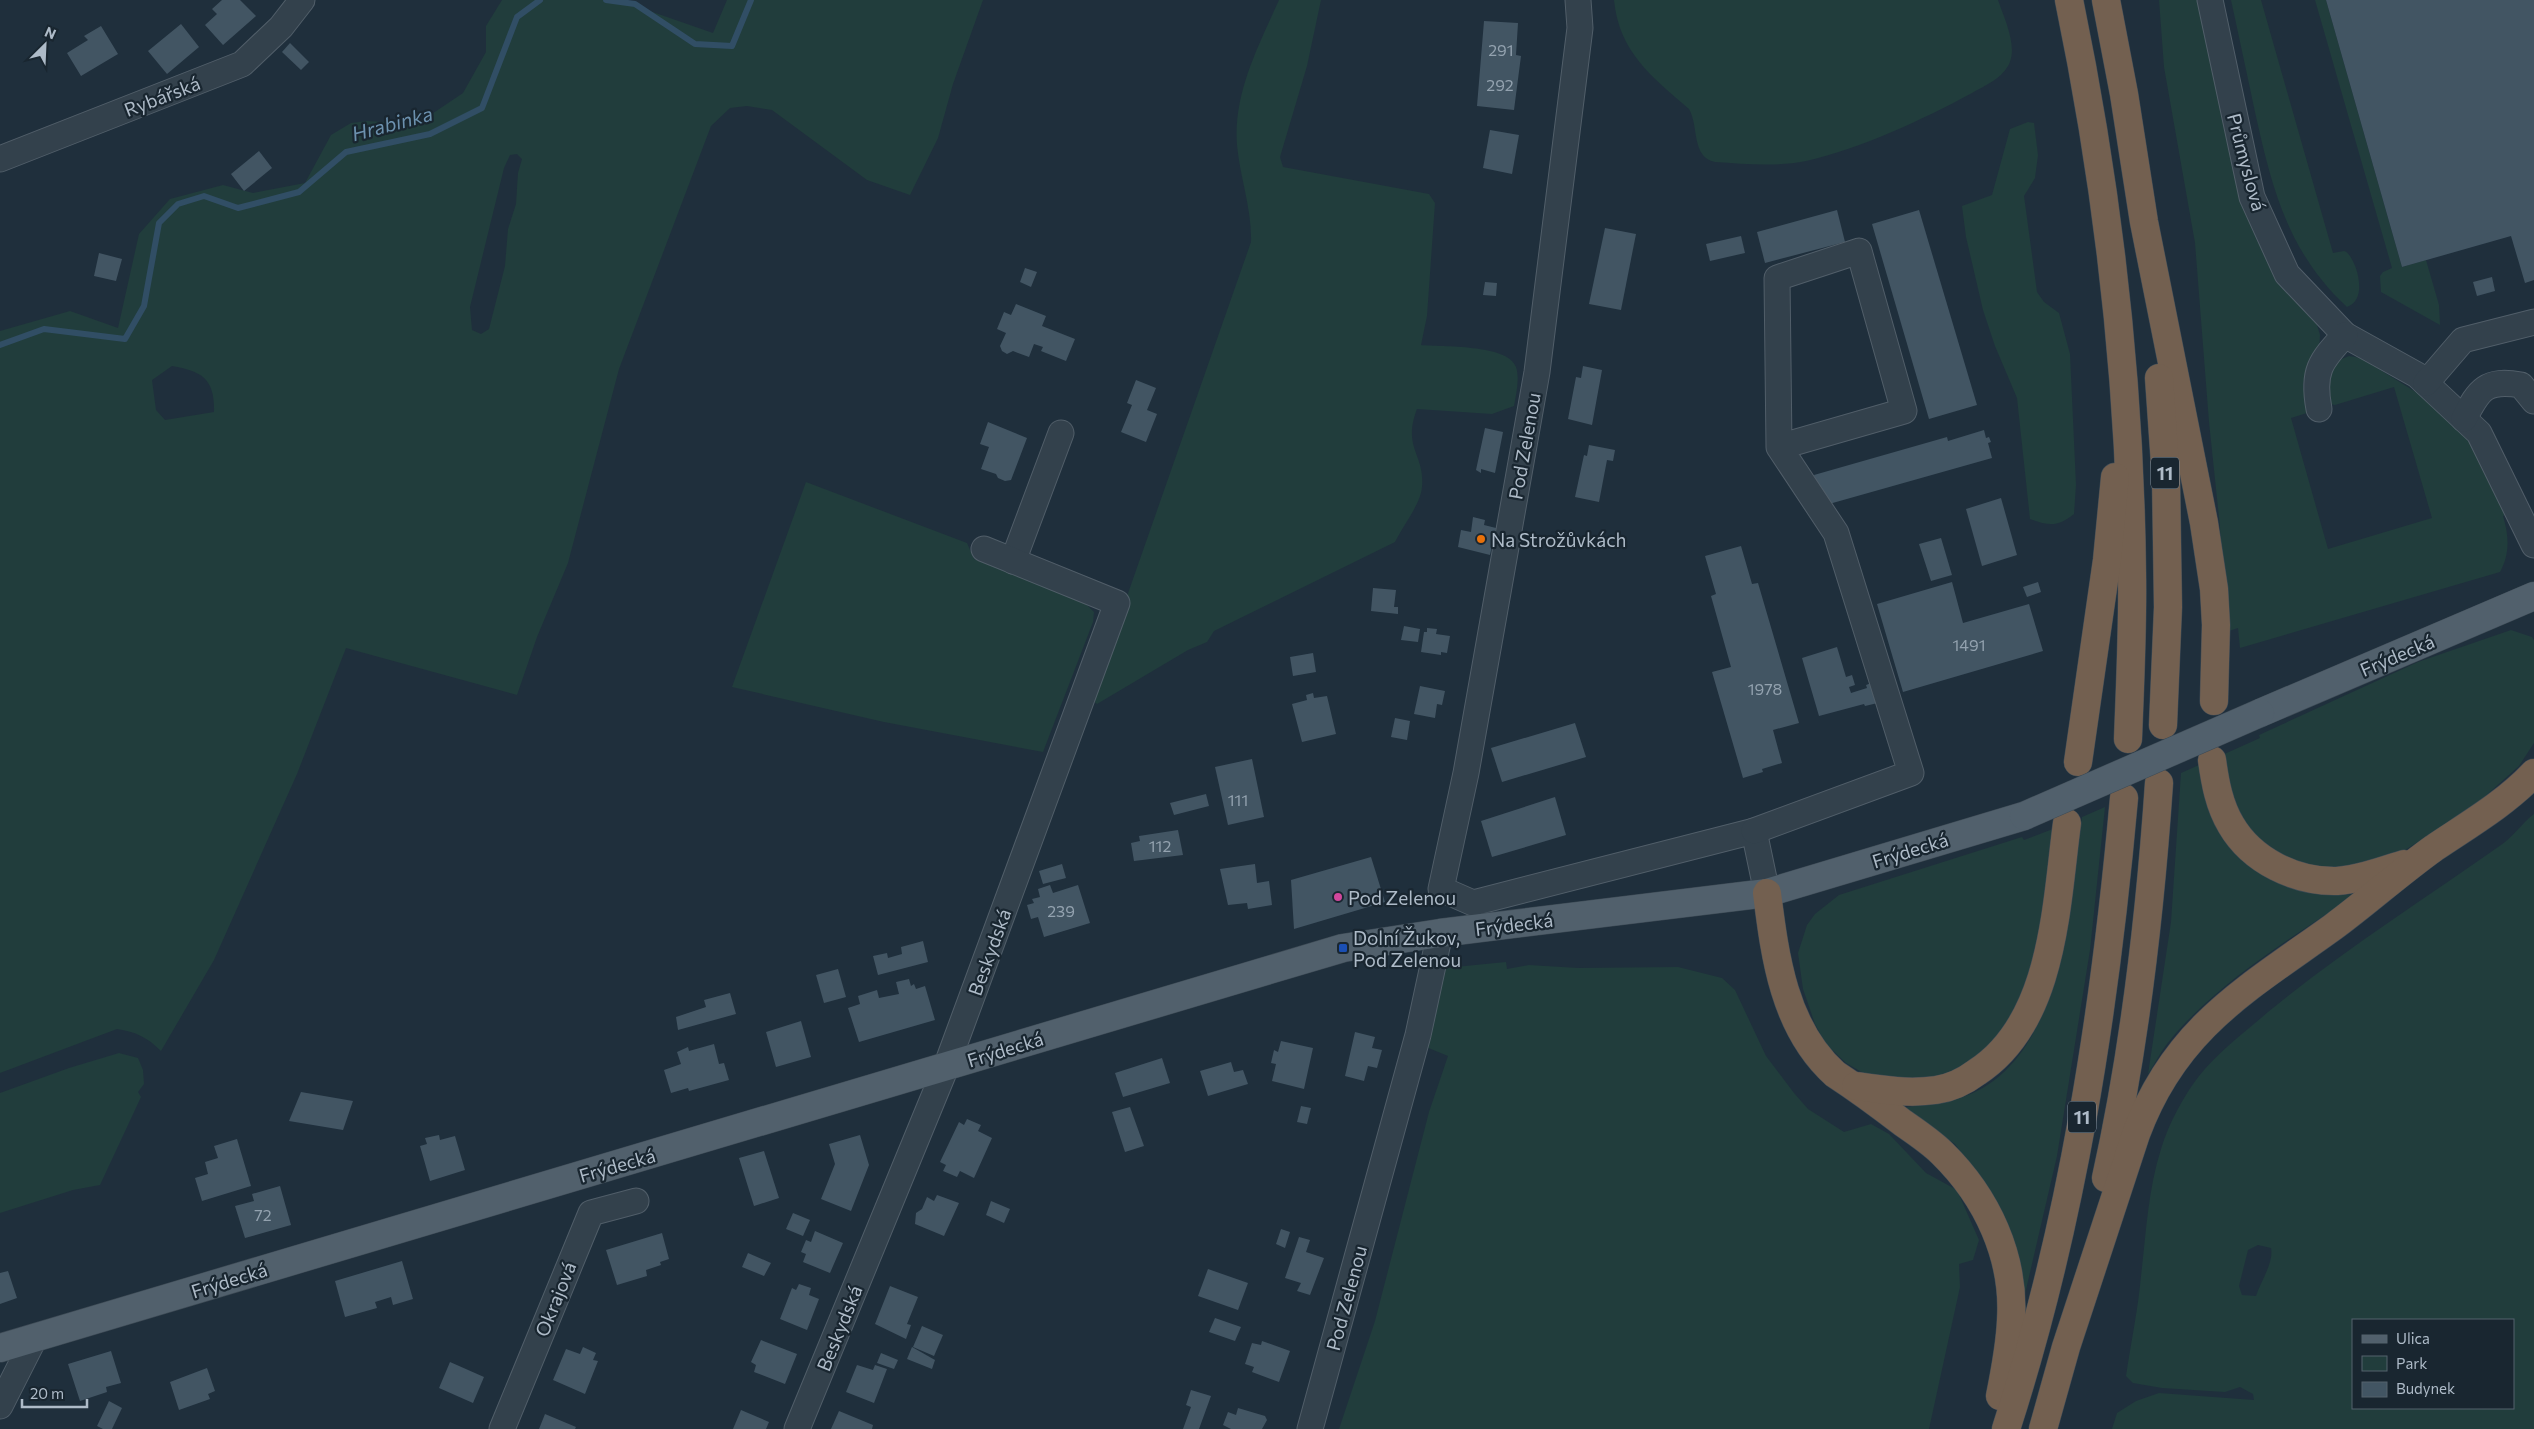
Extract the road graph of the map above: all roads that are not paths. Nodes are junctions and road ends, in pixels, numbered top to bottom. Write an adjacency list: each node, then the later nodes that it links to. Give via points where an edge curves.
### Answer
1 (302, 0): 6 (street, Rybářská, via 281,27 242,64)
2 (1578, 0): 30 (street, Pod Zelenou, via 1580,28 1537,372 1466,774 1441,889 1473,903)
3 (2069, 0): 10 (highway, 11, via 2102,187)
4 (2106, 0): 7 (highway, 11)
5 (2210, 0): 9 (street, Průmyslová, via 2252,197 2287,274)
6 (0, 159)
7 (2144, 222): 21 (highway, via 2204,523 2214,589); 22 (highway, 11, via 2158,351 2166,479 2168,607)
8 (2534, 322): 11 (street, via 2463,340)
9 (2345, 335): 11 (street, Průmyslová, via 2417,375); 13 (street, via 2319,366 2316,390)
10 (2121, 343): 23 (highway, 11, via 2132,574); 25 (highway, via 2107,560)
11 (2426, 384): 14 (street, Průmyslová)
12 (2534, 400): 14 (street, via 2521,385 2500,382 2477,395)
13 (2319, 409)
14 (2464, 419): 17 (street, Průmyslová, via 2479,433)
15 (1060, 433): 19 (street)
16 (1779, 447): 16 (street, via 1904,411 1859,252 1777,278); 30 (street, via 1836,533 1910,773)
17 (2534, 545)
18 (984, 549): 19 (street, Beskydská)
19 (1013, 561): 34 (street, Beskydská, via 1117,603)
20 (2534, 596): 32 (main road, Frýdecká, bridge, via 2024,816)
21 (2214, 701)
22 (2163, 724)
23 (2128, 739)
24 (2212, 760): 31 (highway, via 2218,793 2231,826 2256,853 2287,872 2302,878 2337,881)
25 (2078, 762)
26 (2534, 773): 31 (highway, via 2510,795)
27 (2160, 783): 38 (highway, 11, via 2152,889 2135,1019 2112,1151)
28 (2124, 798): 45 (highway, 11, via 2114,917 2074,1164 2046,1288)
29 (2067, 823): 35 (highway, via 2056,908 2043,972 2025,1020 2009,1044 1965,1081 1938,1090 1908,1093)
30 (1754, 830): 32 (street)
31 (2417, 860): 38 (highway, via 2334,926 2247,987 2206,1022 2171,1063 2145,1109)
32 (1768, 893): 33 (main road, Frýdecká); 35 (highway, via 1774,945 1797,1026 1820,1060)
33 (1440, 933): 34 (main road, Frýdecká, via 1343,948); 43 (street, Pod Zelenou, via 1418,1035)
34 (946, 1067): 37 (main road, Frýdecká); 42 (street, Beskydská)
35 (1852, 1085): 44 (highway, via 1942,1152 1968,1183 2002,1244 2012,1318)
36 (636, 1201): 41 (street, Okrajová, via 591,1213)
37 (34, 1337): 39 (main road, Frýdecká); 40 (street)
38 (2066, 1347): 46 (highway, 11)
39 (0, 1348)
40 (0, 1406)
41 (502, 1429)
42 (797, 1429)
43 (1310, 1429)
44 (1993, 1429)
45 (2006, 1429)
46 (2043, 1429)

